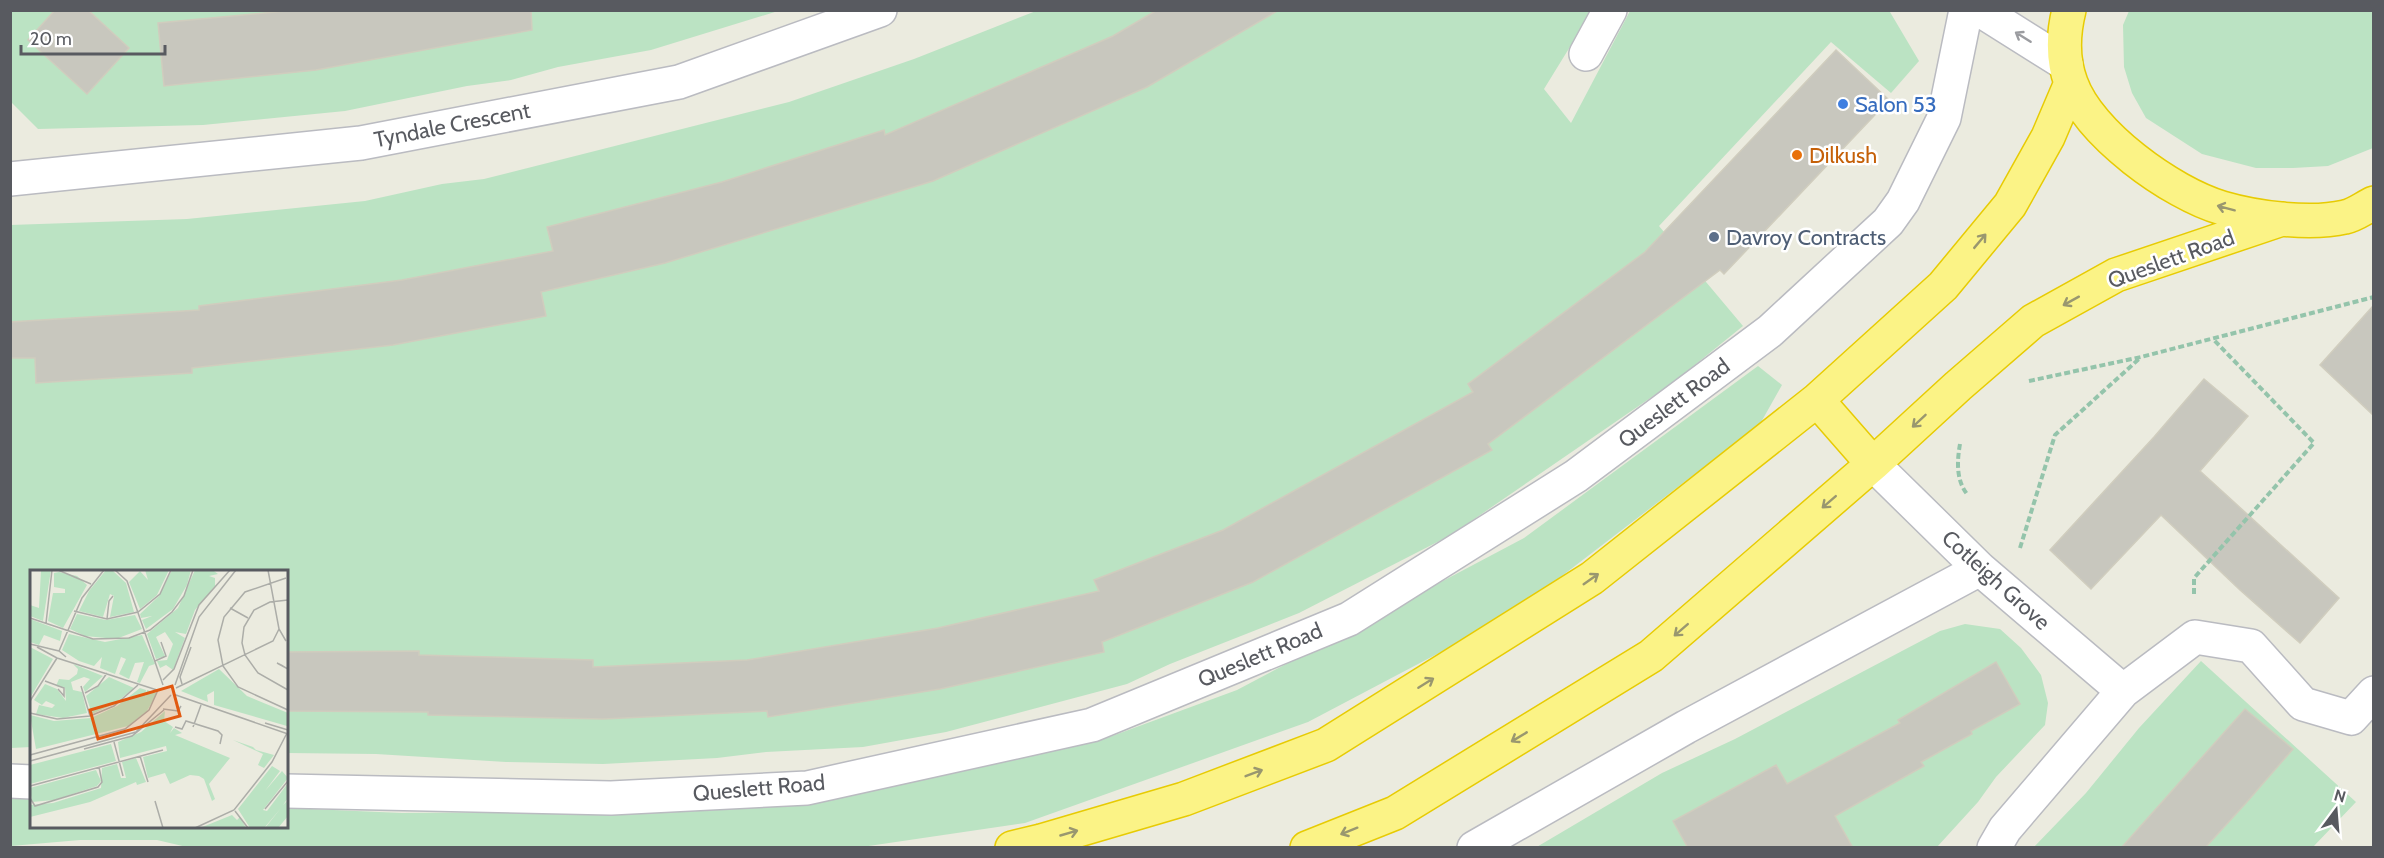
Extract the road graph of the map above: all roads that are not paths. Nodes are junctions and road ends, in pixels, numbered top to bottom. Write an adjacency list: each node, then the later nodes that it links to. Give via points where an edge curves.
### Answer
1 (880, 10): 8 (street, Tyndale Crescent, via 656,86 361,143)
2 (1610, 10): 6 (street)
3 (1966, 10): 18 (street, Queslett Road, via 1944,118 1903,201 1888,222 1770,331 1576,476 1349,619 1092,725 807,788 611,798)
4 (1980, 10): 7 (street, one-way to 4)
5 (2069, 10): 7 (highway, via 2063,34)
6 (1586, 54)
7 (2069, 74): 10 (highway, one-way to 7, via 2222,208 2184,191 2148,168 2113,141 2088,114); 11 (highway, one-way to 7, via 1943,286 2010,205 2048,137)
8 (10, 179)
9 (2373, 202): 10 (highway, via 2346,217)
10 (2282, 219): 12 (highway, Queslett Road, one-way to 12, via 2116,275 2033,321)
11 (1817, 400): 12 (highway); 19 (highway, one-way to 11, via 1184,799 1326,746 1592,578)
12 (1873, 464): 13 (street, Cotleigh Grove); 20 (highway, Queslett Road, one-way to 20, via 1651,656 1395,813)
13 (1980, 569): 14 (street, Cotleigh Grove); 21 (street, via 1686,727)
14 (2123, 691): 15 (street, via 2195,637 2251,646 2303,704 2351,718); 22 (street, via 2005,829)
15 (2373, 693)
16 (10, 781): 17 (street)
17 (30, 782)
18 (288, 791)
19 (1012, 848)
20 (1307, 848)
21 (1474, 848)
22 (1994, 848)

